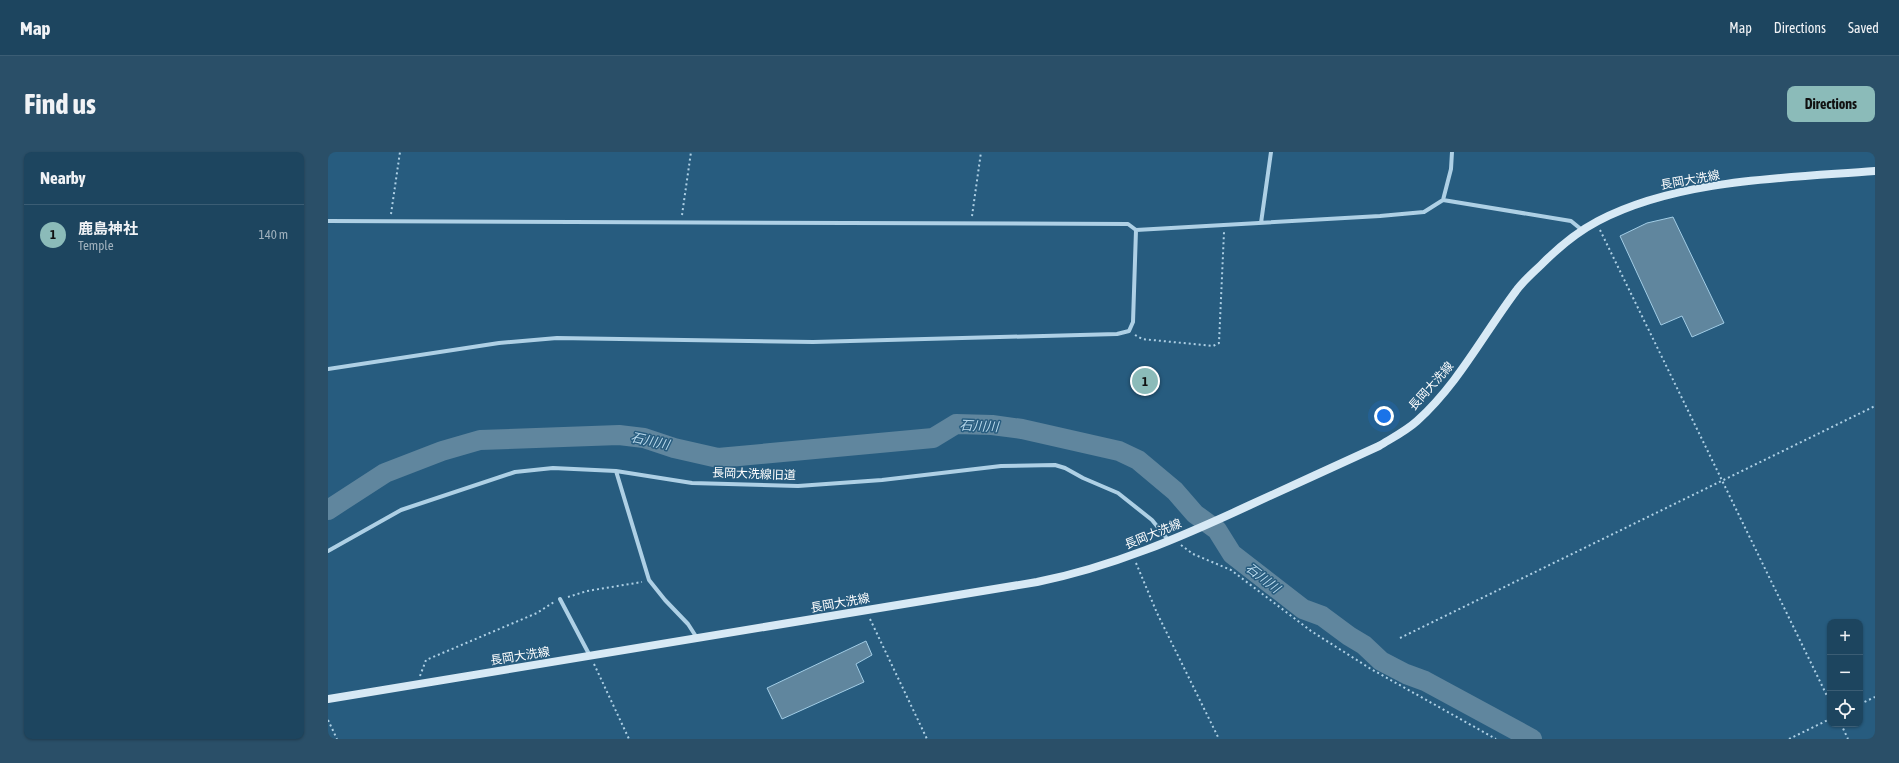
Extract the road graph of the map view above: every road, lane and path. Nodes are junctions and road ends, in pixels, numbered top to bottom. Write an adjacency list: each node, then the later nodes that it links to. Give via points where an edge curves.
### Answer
1 (400, 152): 9 (path)
2 (691, 152): 12 (path)
3 (981, 152): 13 (path)
4 (1271, 152): 11 (street)
5 (1452, 152): 7 (street, via 1451,169)
6 (1875, 171): 10 (main road, 長岡大洗線, via 1765,180 1672,193 1637,204)
7 (1443, 200): 11 (street, via 1424,212); 16 (street, via 1571,221)
8 (328, 221): 9 (street)
9 (390, 222): 12 (street)
10 (1596, 222): 16 (main road, 長岡大洗線); 21 (path)
11 (1261, 223): 14 (street)
12 (681, 224): 13 (street)
13 (971, 224): 15 (street, via 1128,224)
14 (1225, 225): 15 (street); 17 (path, via 1219,343 1214,346 1142,339)
15 (1136, 230): 17 (street, via 1133,322)
16 (1582, 230): 22 (main road, 長岡大洗線, via 1556,250 1516,290 1450,386 1416,422 1379,446)
17 (1129, 331): 18 (street, via 1117,334 813,342 557,338 498,342)
18 (328, 370)
19 (1875, 406): 21 (path)
20 (616, 471): 22 (street, 長岡大洗線旧道, via 692,482 798,486 882,480 1001,466 1056,465 1118,493); 23 (street, 長岡大洗線旧道, via 553,468 515,472 400,510); 25 (street)
21 (1723, 481): 28 (path); 32 (path)
22 (1175, 539): 24 (main road, 長岡大洗線); 43 (path, via 1192,554 1232,570 1311,631 1371,669)
23 (328, 551)
24 (1132, 556): 27 (main road, 長岡大洗線, via 1064,577); 42 (path)
25 (649, 580): 26 (path, via 587,591); 29 (street)
26 (560, 599): 30 (street); 31 (path, via 537,613 426,660)
27 (867, 610): 29 (main road, 長岡大洗線); 41 (path, via 875,632)
28 (1400, 638)
29 (698, 639): 30 (main road, 長岡大洗線)
30 (590, 657): 31 (main road, 長岡大洗線); 40 (path)
31 (419, 684): 34 (main road, 長岡大洗線)
32 (1827, 696)
33 (1875, 697): 35 (path)
34 (328, 699)
35 (1863, 703)
36 (328, 720): 39 (path)
37 (1827, 720): 44 (path)
38 (1842, 727): 45 (path)
39 (337, 739)
40 (630, 739)
41 (927, 739)
42 (1219, 739)
43 (1496, 739)
44 (1789, 739)
45 (1848, 739)

